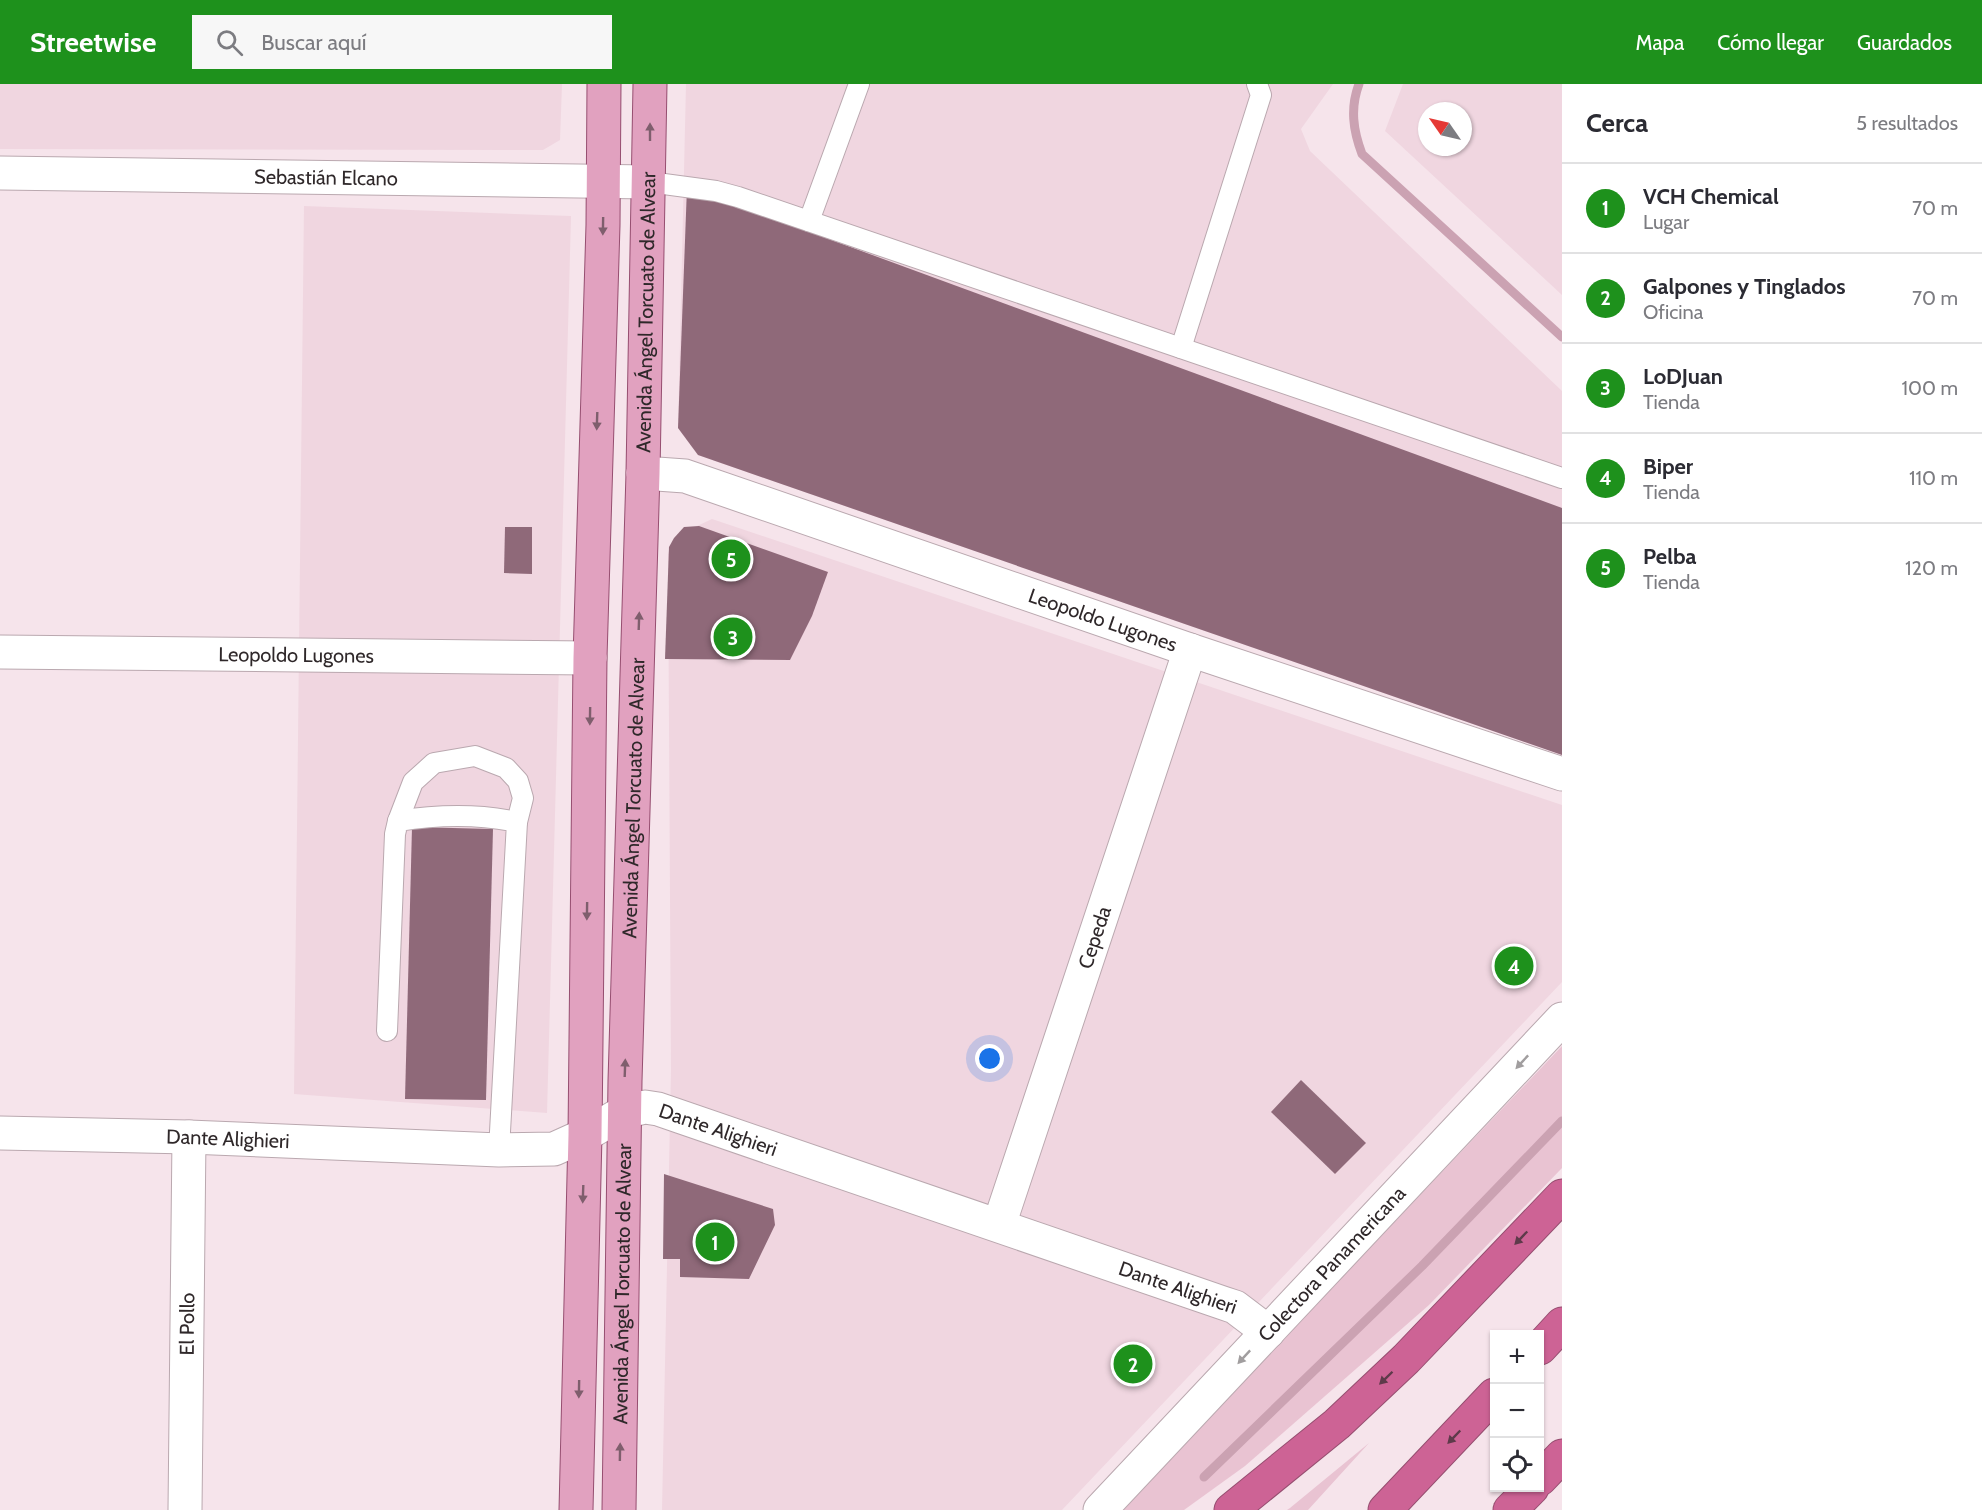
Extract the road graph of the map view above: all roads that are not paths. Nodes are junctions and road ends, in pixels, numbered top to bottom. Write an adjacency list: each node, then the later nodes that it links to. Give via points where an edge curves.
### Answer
1 (604, 84): 6 (main road, Avenida Ángel Torcuato de Alvear)
2 (651, 84): 7 (main road, Avenida Ángel Torcuato de Alvear, one-way to 2)
3 (859, 84): 8 (lane)
4 (1257, 84): 9 (lane, via 1261,95)
5 (0, 173): 6 (street, Sebastián Elcano)
6 (603, 181): 7 (street, Sebastián Elcano); 14 (main road, Avenida Ángel Torcuato de Alvear, one-way to 14)
7 (650, 182): 8 (lane, via 716,191); 10 (main road, Avenida Ángel Torcuato de Alvear)
8 (809, 221): 9 (lane)
9 (1181, 348): 11 (lane)
10 (643, 473): 12 (street, Leopoldo Lugones, via 685,476); 20 (main road, Avenida Ángel Torcuato de Alvear, one-way to 10)
11 (1562, 478)
12 (1190, 650): 15 (street, Leopoldo Lugones); 26 (street, Cepeda)
13 (0, 652): 14 (street, Leopoldo Lugones)
14 (591, 658): 22 (main road, Avenida Ángel Torcuato de Alvear, one-way to 22)
15 (1562, 774)
16 (398, 821): 17 (lane, via 492,816); 17 (lane, via 413,782 434,763 476,756 506,768 518,781 523,798); 19 (lane)
17 (517, 822): 24 (lane)
18 (1562, 1019): 28 (street, Colectora Panamericana, one-way to 28)
19 (387, 1031)
20 (624, 1112): 22 (street, Dante Alighieri); 26 (street, Dante Alighieri, via 645,1107 658,1109); 37 (main road, Avenida Ángel Torcuato de Alvear, one-way to 20)
21 (0, 1133): 23 (street, Dante Alighieri)
22 (585, 1135): 24 (street, Dante Alighieri, via 554,1149); 36 (main road, Avenida Ángel Torcuato de Alvear, one-way to 36)
23 (189, 1137): 24 (street, Dante Alighieri); 35 (street, El Pollo)
24 (499, 1150)
25 (1562, 1196): 33 (highway, one-way to 33, via 1406,1359 1337,1424)
26 (999, 1225): 28 (street, Dante Alighieri, via 1223,1302)
27 (1562, 1324): 29 (highway)
28 (1268, 1332): 38 (street, Colectora Panamericana, one-way to 38)
29 (1544, 1343)
30 (1490, 1399): 41 (highway, one-way to 41)
31 (1562, 1456): 32 (highway)
32 (1544, 1474)
33 (1258, 1486): 39 (highway); 40 (highway)
34 (1528, 1492): 42 (highway)
35 (185, 1510)
36 (576, 1510)
37 (619, 1510)
38 (1100, 1510)
39 (1224, 1510)
40 (1231, 1510)
41 (1384, 1510)
42 (1510, 1510)

